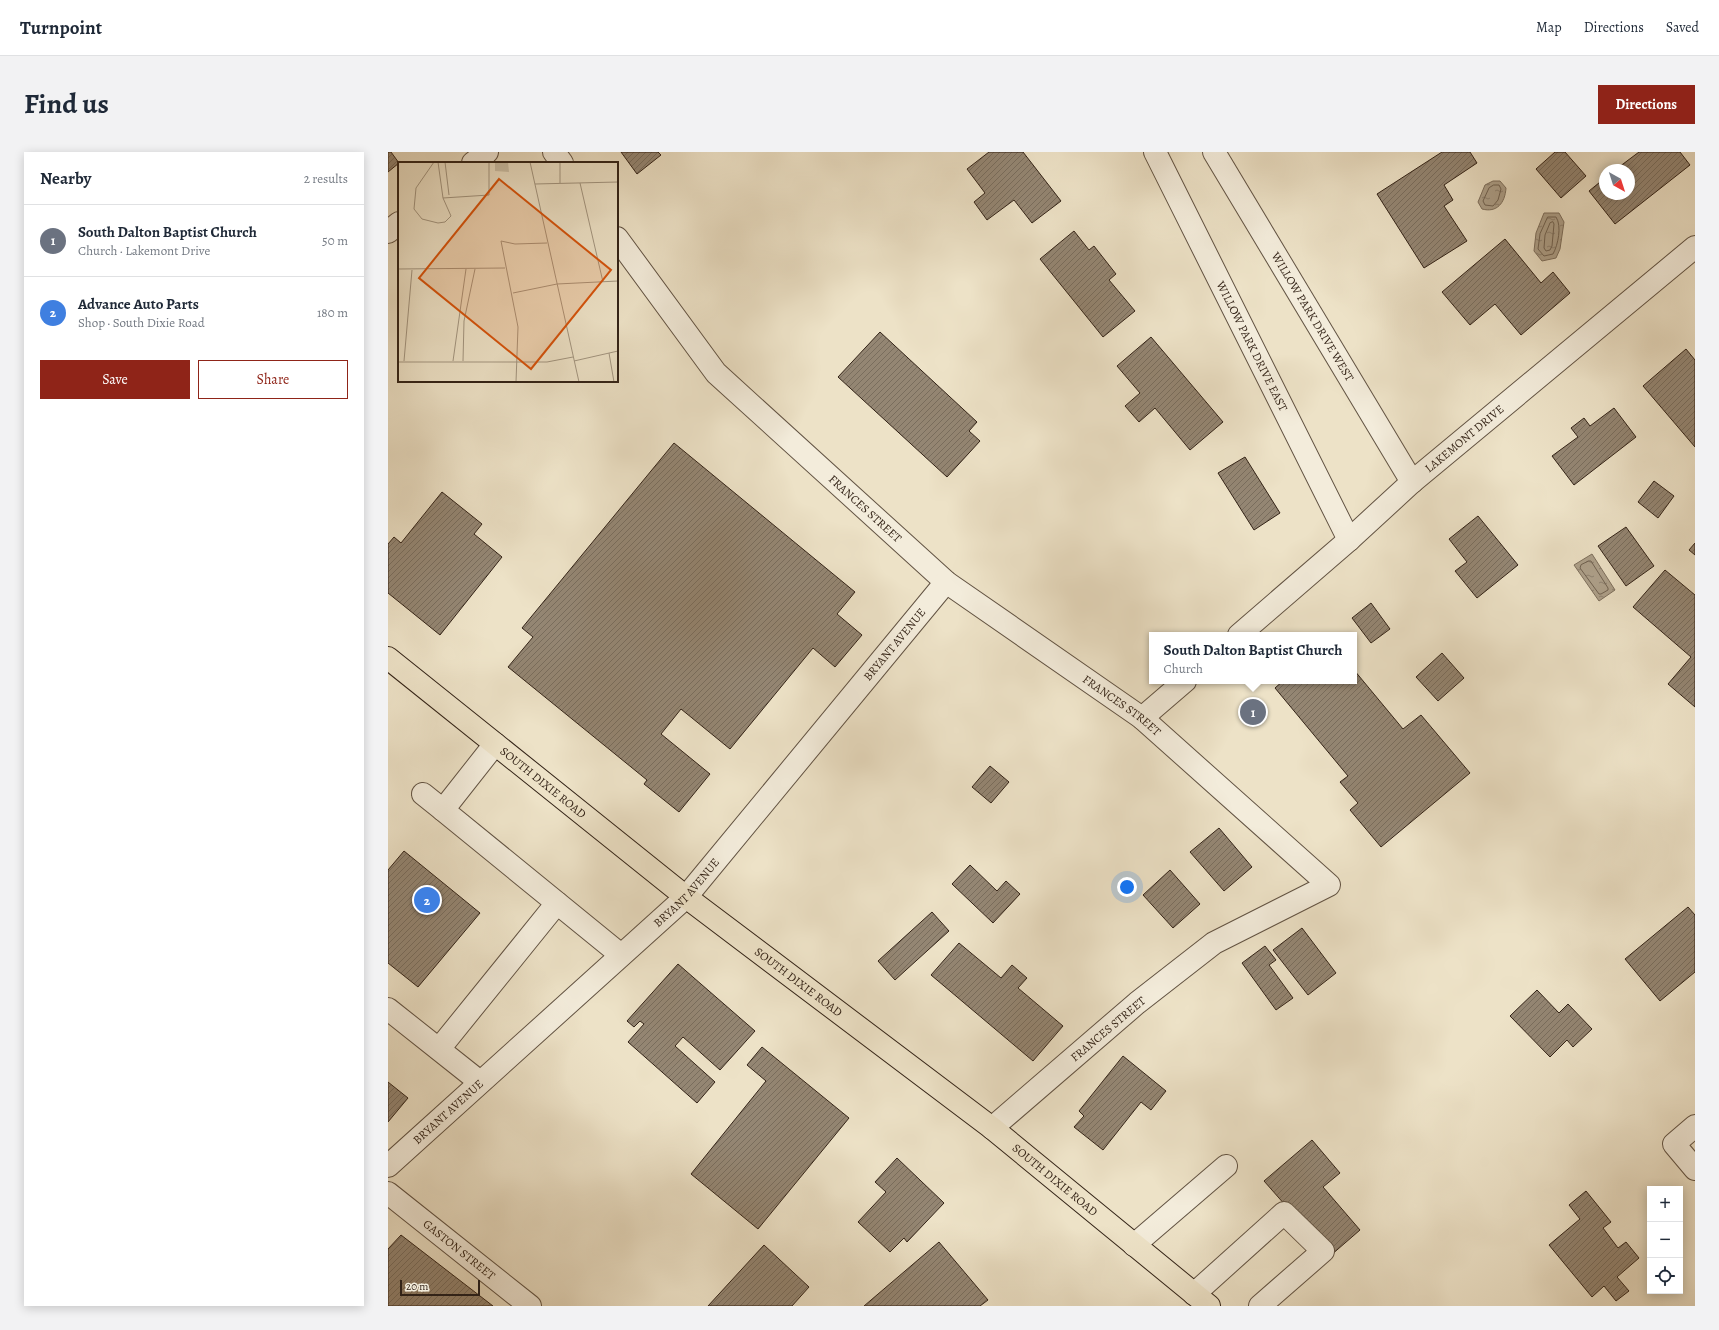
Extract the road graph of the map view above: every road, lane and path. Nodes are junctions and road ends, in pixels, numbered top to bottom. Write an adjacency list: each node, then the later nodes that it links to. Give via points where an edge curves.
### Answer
1 (487, 152): 5 (street)
2 (554, 152): 6 (street)
3 (1155, 152): 12 (street, WILLOW PARK DRIVE EAST)
4 (1214, 152): 11 (street, WILLOW PARK DRIVE WEST)
5 (474, 162)
6 (561, 162)
7 (398, 224): 8 (street)
8 (388, 232)
9 (618, 239): 13 (street, FRANCES STREET, via 716,373)
10 (1695, 247): 11 (street, LAKEMONT DRIVE)
11 (1412, 482): 12 (street, LAKEMONT DRIVE)
12 (1349, 540): 14 (street, LAKEMONT DRIVE)
13 (946, 582): 17 (street, FRANCES STREET); 21 (street, BRYANT AVENUE)
14 (1242, 632)
15 (388, 658): 18 (main road, SOUTH DIXIE ROAD)
16 (1182, 684): 17 (street)
17 (1142, 718): 28 (street, FRANCES STREET, via 1329,885 1214,943 1137,1003)
18 (495, 744): 20 (street); 21 (main road, SOUTH DIXIE ROAD)
19 (423, 794): 20 (street)
20 (443, 810): 22 (street)
21 (686, 897): 23 (street, BRYANT AVENUE); 28 (main road, SOUTH DIXIE ROAD)
22 (557, 903): 23 (street); 25 (street)
23 (621, 955): 26 (street, BRYANT AVENUE)
24 (388, 1009): 25 (street)
25 (439, 1050): 26 (street)
26 (480, 1082): 29 (street, BRYANT AVENUE)
27 (1695, 1126): 31 (street, via 1674,1144)
28 (992, 1128): 33 (main road, SOUTH DIXIE ROAD)
29 (388, 1166)
30 (1226, 1166): 33 (street)
31 (1695, 1169)
32 (388, 1193): 35 (street, GASTON STREET)
33 (1134, 1245): 34 (main road, SOUTH DIXIE ROAD)
34 (1202, 1300): 36 (street, via 1284,1213 1323,1251)
35 (530, 1306)
36 (1260, 1306)

